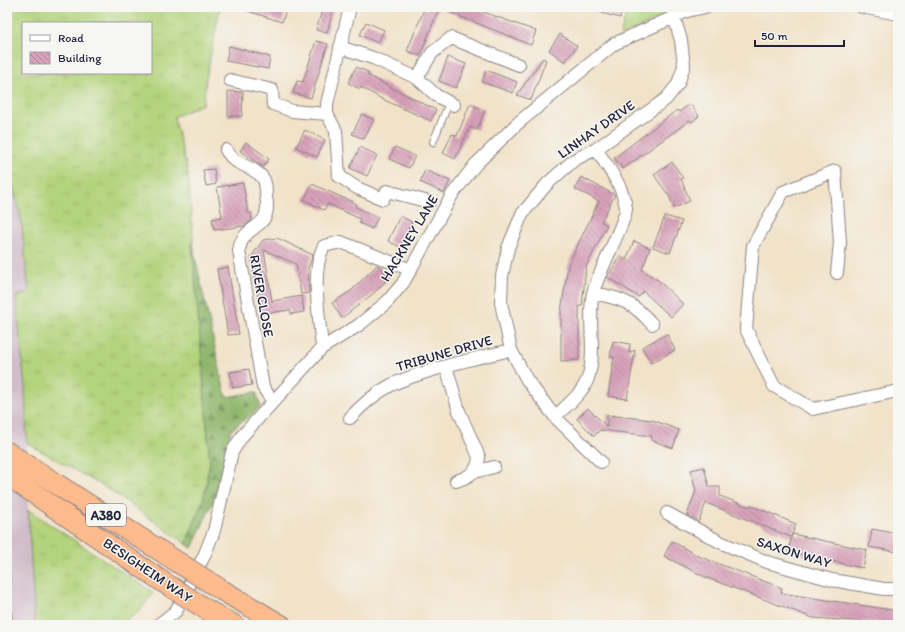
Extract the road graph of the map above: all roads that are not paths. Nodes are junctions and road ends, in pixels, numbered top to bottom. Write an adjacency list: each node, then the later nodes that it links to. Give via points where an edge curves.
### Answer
1 (350, 7): 6 (street)
2 (705, 7): 5 (street, HACKNEY LANE)
3 (862, 7): 4 (street)
4 (898, 12)
5 (674, 17): 13 (street, LINHAY DRIVE, via 681,40 684,66 678,84 666,99); 16 (street, HACKNEY LANE, via 614,44 518,123 475,165 452,195)
6 (340, 47): 8 (street, via 373,58); 11 (street)
7 (519, 65): 8 (street, via 451,38 432,53)
8 (417, 78): 10 (street, via 437,96)
9 (230, 80): 11 (street, via 272,90 272,104 292,111)
10 (451, 104): 12 (lane)
11 (327, 114): 15 (street, via 336,131 339,176 357,188 384,199 387,191)
12 (433, 142)
13 (596, 149): 18 (street, via 613,174 626,210); 21 (street, LINHAY DRIVE, via 574,160 547,184 522,214 508,248 502,276 501,303)
14 (226, 150): 24 (street, RIVER CLOSE, via 235,160 264,180 268,207 264,221 240,240 239,251 263,387)
15 (429, 202)
16 (411, 270): 20 (street, HACKNEY LANE, via 387,302 359,325); 20 (street, via 341,242 324,246 316,268)
17 (837, 273): 23 (street, via 840,242 835,171 783,192 753,246 746,329 774,386 813,409)
18 (593, 293): 19 (street, via 616,297 632,304); 25 (street, via 591,362 588,379)
19 (652, 324)
20 (322, 348): 24 (street, HACKNEY LANE)
21 (511, 350): 22 (street, TRIBUNE DRIVE); 25 (street, LINHAY DRIVE, via 527,380)
22 (446, 366): 26 (street, TRIBUNE DRIVE, via 408,376 388,386 368,400); 30 (street, via 459,411 479,457)
23 (898, 391)
24 (273, 402): 35 (street, HACKNEY LANE, via 242,436 232,452 214,532 204,556 176,611)
25 (555, 417): 28 (street, LINHAY DRIVE)
26 (350, 418)
27 (7, 452): 37 (highway, BESIGHEIM WAY / A380, bridge)
28 (601, 462)
29 (494, 467): 30 (street)
30 (474, 472): 32 (street)
31 (7, 475): 36 (highway, BESIGHEIM WAY / A380, bridge, via 163,582)
32 (456, 481)
33 (667, 513): 34 (street, SAXON WAY, via 720,542 767,562 832,580)
34 (898, 589)
35 (158, 625)
36 (234, 625)
37 (281, 625)

